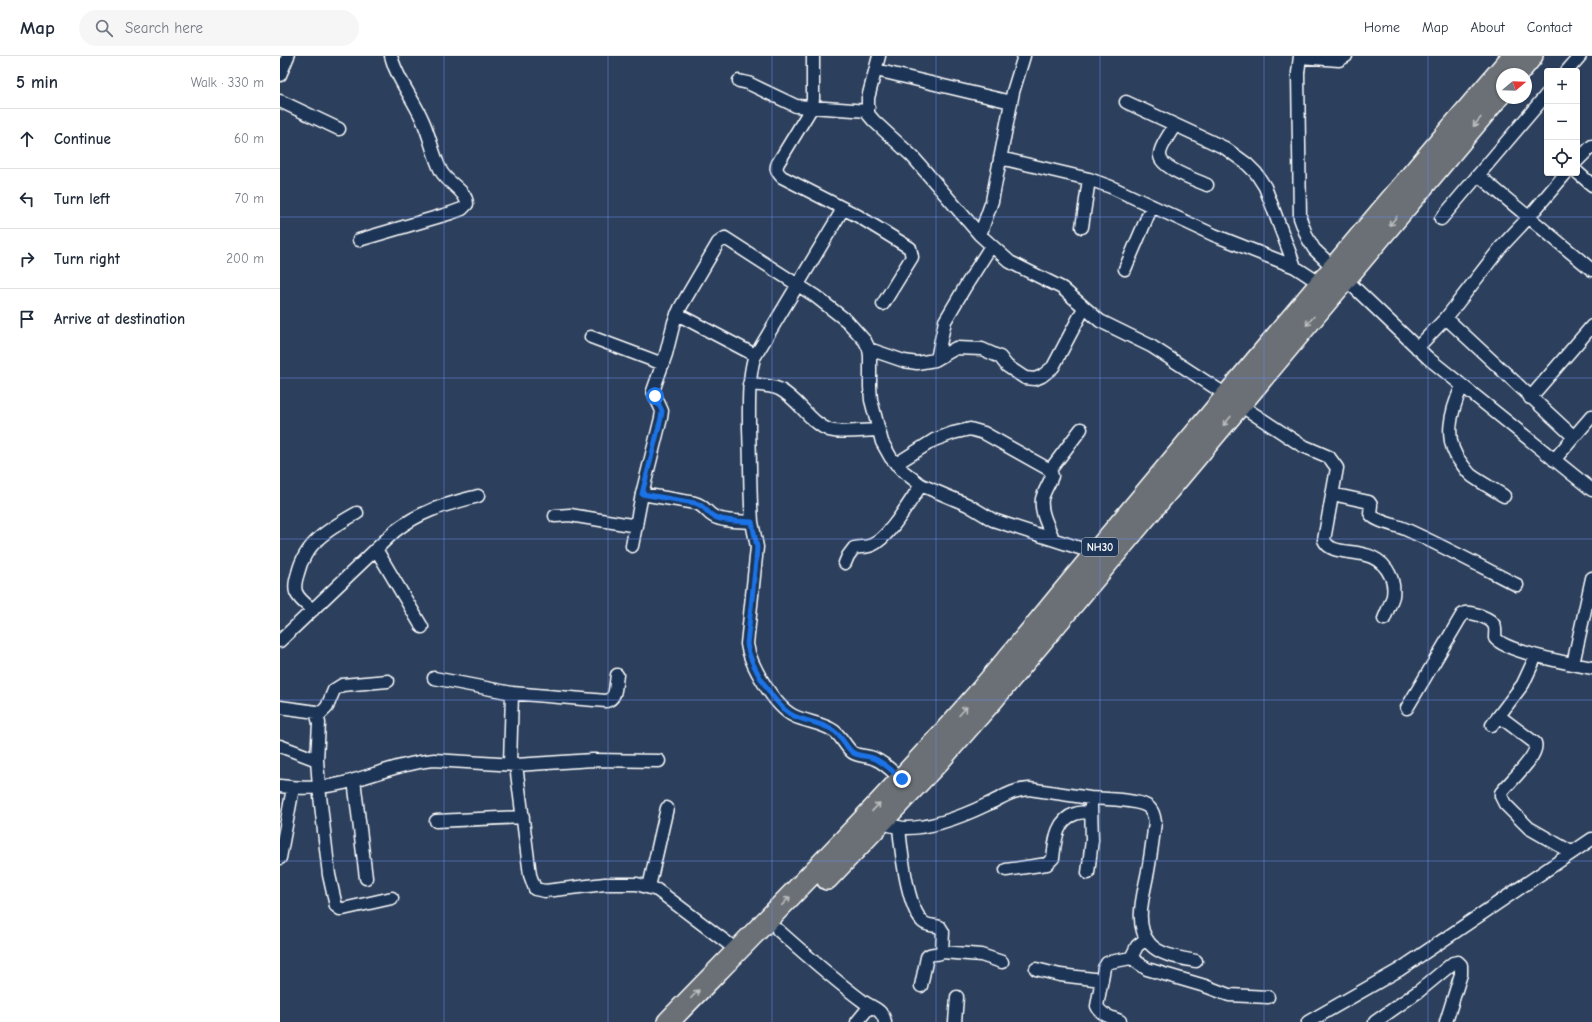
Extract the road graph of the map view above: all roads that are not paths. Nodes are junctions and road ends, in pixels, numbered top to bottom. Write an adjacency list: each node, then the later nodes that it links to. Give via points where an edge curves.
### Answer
1 (288, 56): 14 (street)
2 (391, 56): 40 (street, via 403,86 416,105 442,171 466,196 467,204 451,213)
3 (813, 56): 21 (street)
4 (879, 56): 13 (street)
5 (1024, 56): 19 (street)
6 (1300, 56): 7 (street, via 1339,60); 45 (street, via 1300,218 1314,249)
7 (1346, 56)
8 (1513, 56): 45 (highway, NH30, via 1401,186)
9 (1532, 56): 11 (highway)
10 (1580, 56): 12 (street)
11 (1522, 68)
12 (1570, 68)
13 (876, 70): 19 (street); 22 (street, via 868,98)
14 (280, 75)
15 (739, 81): 21 (street, via 792,104)
16 (1544, 98): 28 (street)
17 (1496, 99): 45 (highway, NH30, one-way to 45)
18 (280, 101): 24 (street)
19 (1011, 102): 26 (street)
20 (1126, 102): 23 (street)
21 (812, 107): 22 (street); 35 (street, via 778,163 776,171)
22 (868, 111): 39 (street, via 874,121 913,157)
23 (1175, 125): 32 (street, via 1161,149 1162,160 1167,166); 42 (street, via 1236,155 1256,173 1265,187)
24 (339, 129)
25 (1592, 146): 27 (street)
26 (1000, 158): 31 (street); 39 (street, via 992,201)
27 (1580, 158)
28 (1478, 175): 36 (street); 37 (street)
29 (1580, 175): 33 (street)
30 (1563, 176): 36 (street)
31 (1089, 180): 34 (street); 38 (street)
32 (1207, 184)
33 (1592, 185)
34 (1152, 206): 42 (street, via 1214,235); 43 (street)
35 (843, 209): 46 (street); 48 (street, via 912,250 912,257)
36 (1529, 217): 44 (street); 51 (street, via 1501,247)
37 (1440, 219)
38 (1082, 227)
39 (980, 235): 41 (street)
40 (359, 240)
41 (992, 246): 49 (street, via 1010,262 1071,294); 57 (street, via 945,321)
42 (1295, 267): 47 (street)
43 (1125, 269)
44 (1592, 270)
45 (1340, 273): 47 (highway, NH30); 54 (street); 62 (highway, NH30, one-way to 62)
46 (798, 284): 50 (street, via 725,238 718,243); 55 (street, via 847,321); 56 (street)
47 (1322, 284): 62 (highway, NH30)
48 (882, 304)
49 (1084, 308): 57 (street, via 1053,367 1035,379 1025,378 1000,357 982,349 956,348); 62 (street, via 1100,321 1151,346)
50 (677, 314): 56 (street); 58 (street)
51 (1446, 318): 54 (street); 61 (street)
52 (1592, 326): 61 (street)
53 (590, 337): 58 (street)
54 (1417, 348): 60 (street)
55 (869, 349): 57 (street, via 904,361 928,362); 65 (street, via 870,387)
56 (755, 355): 59 (street)
57 (937, 359)
58 (663, 364): 72 (street, via 653,391 662,411 661,418)
59 (749, 384): 65 (street, via 780,390 828,430); 78 (street)
60 (1462, 386): 67 (street); 75 (street, via 1454,406 1449,436 1452,447 1457,459 1471,475)
61 (1530, 398): 66 (street)
62 (1234, 400): 73 (street, via 1301,445 1329,457 1337,468); 83 (highway, NH30); 116 (highway, NH30, one-way to 116)
63 (1592, 416): 66 (street)
64 (1081, 429): 69 (street)
65 (879, 430): 68 (street, via 882,442)
66 (1574, 437): 67 (street)
67 (1554, 460): 71 (street)
68 (896, 464): 69 (street, via 934,440 970,429 984,433); 70 (street)
69 (1050, 470): 80 (street, via 1052,476 1042,504)
70 (921, 485): 80 (street, via 968,505 993,520); 84 (street, via 895,524 878,542 871,546 854,548)
71 (1592, 490)
72 (642, 494): 78 (street, via 700,504 720,519); 79 (street)
73 (1332, 494): 86 (street, via 1369,502 1371,516 1375,519 1414,533); 88 (street, via 1324,540 1326,545 1333,549 1373,556 1387,569 1392,579 1393,595)
74 (478, 496): 82 (street, via 418,515 395,531)
75 (1504, 496)
76 (357, 513): 87 (street, via 327,530 310,546 299,567 295,589 300,599)
77 (555, 516): 79 (street, via 570,515)
78 (752, 522): 105 (street, via 757,547 747,644 748,654 757,673 786,711 833,730 851,751 875,759)
79 (637, 526): 81 (street)
80 (1053, 539): 83 (street)
81 (632, 546)
82 (376, 549): 87 (street); 89 (street)
83 (1096, 553): 105 (highway, NH30, one-way to 83, via 976,696)
84 (845, 563)
85 (1592, 578): 92 (street)
86 (1517, 585)
87 (313, 610): 90 (street)
88 (1384, 619)
89 (422, 626)
90 (280, 641)
91 (1536, 656): 92 (street); 99 (street, via 1500,642 1495,638 1492,621 1465,613); 118 (street, via 1523,684 1496,721 1535,743 1536,746 1534,754 1502,793 1502,800 1529,828)
92 (1572, 664): 93 (street)
93 (1592, 668)
94 (617, 675): 97 (street, via 614,697 606,701)
95 (434, 678): 97 (street)
96 (388, 681): 100 (street, via 342,685 334,690 327,707)
97 (512, 693): 104 (street)
98 (280, 707): 100 (street, via 316,712)
99 (1407, 708)
100 (318, 716): 102 (street)
101 (280, 746): 102 (street)
102 (317, 760): 108 (street)
103 (659, 761): 104 (street)
104 (513, 764): 106 (street, via 427,760); 113 (street)
105 (902, 779): 127 (highway, NH30, one-way to 105)
106 (354, 780): 108 (street); 122 (street)
107 (280, 786): 109 (street)
108 (319, 787): 109 (street); 124 (street, via 336,906 343,909)
109 (293, 788): 114 (street)
110 (1090, 798): 112 (street); 116 (street, via 1019,789 988,805 940,822 907,828); 126 (street, via 1137,803 1152,810 1155,822 1141,907 1141,923)
111 (666, 808): 123 (street)
112 (1091, 812): 120 (street, via 1075,814 1064,821 1058,829 1053,858 1047,864); 121 (street, via 1092,840)
113 (523, 816): 115 (street); 123 (street, via 530,875 538,891 605,884 637,884)
114 (284, 817): 119 (street)
115 (436, 821)
116 (890, 825): 125 (highway, NH30); 128 (street, via 918,914 924,923 942,929)
117 (1592, 839): 118 (street)
118 (1571, 852): 144 (street, via 1399,970)
119 (280, 858)
120 (1006, 870)
121 (1088, 873)
122 (366, 878)
123 (649, 887): 127 (street, via 657,890)
124 (392, 898)
125 (778, 930): 137 (street, via 836,981); 140 (highway, NH30)
126 (1146, 939): 129 (street, via 1137,946); 130 (street, via 1151,946 1163,953)
127 (738, 951): 139 (highway, NH30, one-way to 127)
128 (942, 952): 131 (street, via 981,955); 134 (street, via 927,957)
129 (1131, 958): 133 (street, via 1107,963); 136 (street, via 1147,969 1229,994)
130 (1196, 961)
131 (1002, 962)
132 (1036, 969): 133 (street)
133 (1102, 980): 138 (street, via 1096,1006 1103,1014)
134 (921, 986)
135 (957, 997): 143 (street)
136 (1268, 997)
137 (870, 1006): 141 (street); 142 (street, via 883,1014)
138 (1120, 1020)
139 (668, 1022)
140 (687, 1022)
141 (857, 1022)
142 (885, 1022)
143 (955, 1022)
144 (1308, 1022)
145 (1375, 1022): 146 (street, via 1396,1009 1456,962 1461,965 1461,974)
146 (1446, 1022)

